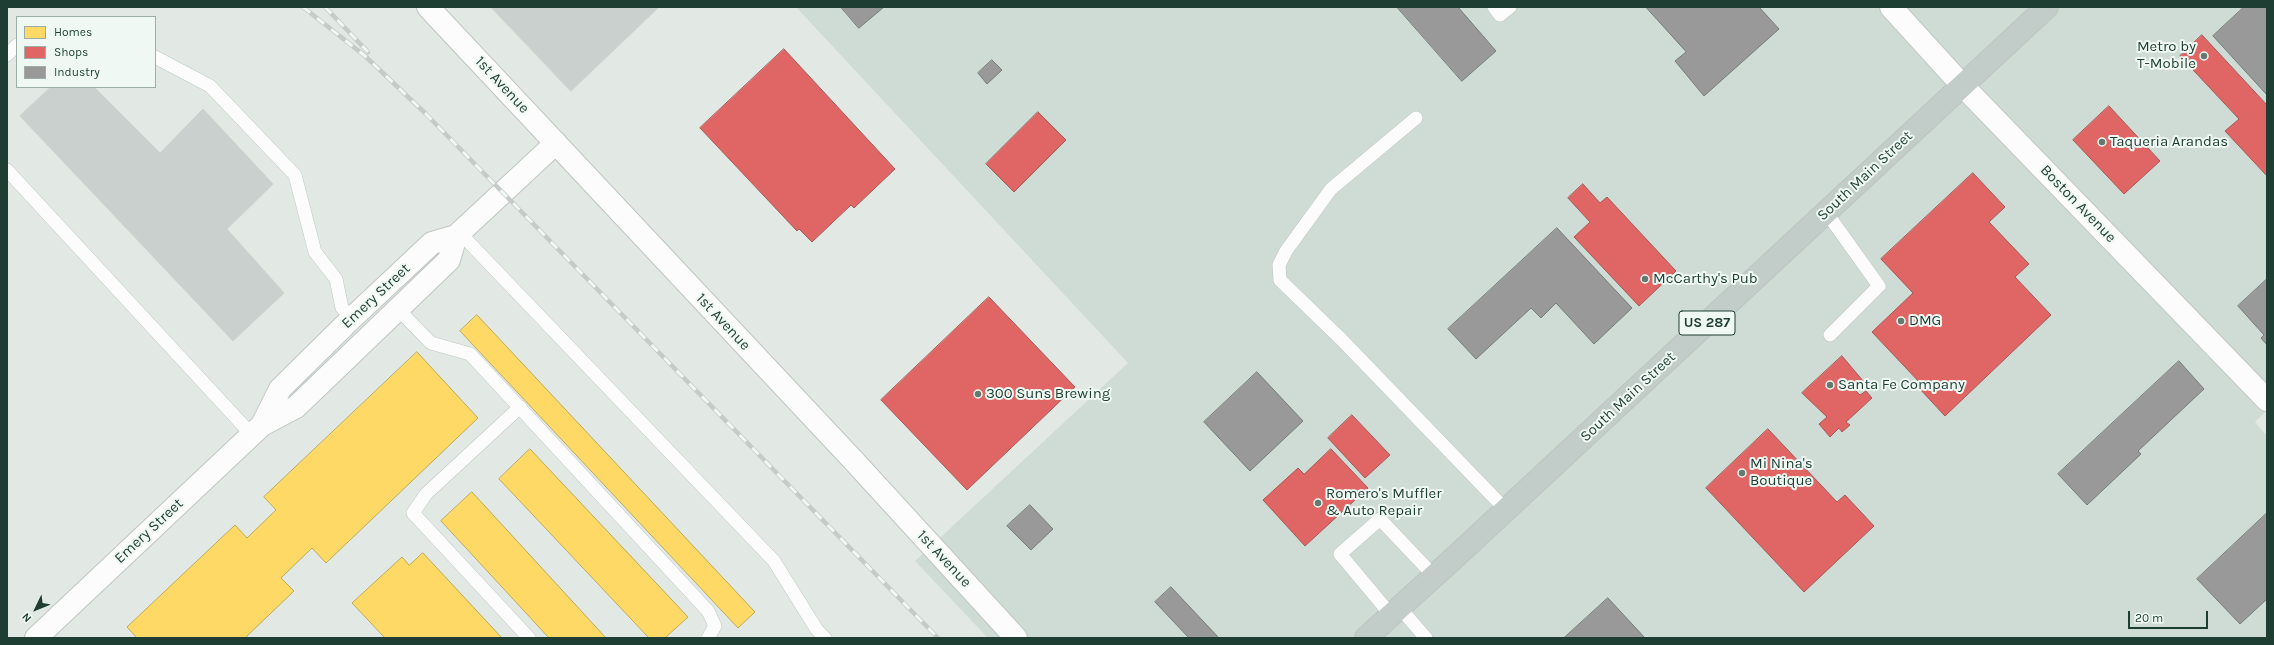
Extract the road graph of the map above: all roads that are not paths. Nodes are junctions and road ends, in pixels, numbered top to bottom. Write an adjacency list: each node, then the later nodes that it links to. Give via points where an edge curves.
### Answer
1 (428, 7): 11 (street, 1st Avenue)
2 (1494, 7): 3 (lane, via 1500,15)
3 (1510, 7)
4 (1891, 7): 9 (street, Boston Avenue)
5 (2047, 7): 9 (highway, South Main Street / US 287)
6 (16, 47): 7 (lane)
7 (7, 55)
8 (156, 58): 16 (lane, via 210,86 294,174 315,252 336,280 342,308)
9 (1962, 85): 13 (highway, South Main Street / US 287); 18 (street, Boston Avenue)
10 (1416, 118): 21 (lane, via 1331,189 1286,251 1279,265 1280,280 1342,340)
11 (556, 143): 14 (street, Emery Street); 28 (street, 1st Avenue)
12 (7, 170): 20 (lane)
13 (1826, 212): 17 (lane, via 1879,286); 21 (highway, South Main Street / US 287)
14 (458, 234): 15 (street, Emery Street, via 449,260); 16 (street, Emery Street, via 432,243); 27 (lane, via 774,561 817,630)
15 (398, 309): 19 (lane, via 431,344 470,354); 20 (street, Emery Street, via 296,407)
16 (352, 318): 20 (street, Emery Street, via 280,389)
17 (1830, 335)
18 (2267, 400)
19 (520, 407): 25 (lane, via 426,494 413,512); 26 (lane, via 708,611 715,626)
20 (257, 430): 24 (street, Emery Street)
21 (1506, 510): 22 (highway, South Main Street / US 287)
22 (1434, 576): 23 (highway, South Main Street / US 287); 23 (lane, via 1380,519 1340,554)
23 (1395, 611): 29 (highway, South Main Street / US 287); 30 (lane)
24 (36, 638)
25 (529, 638)
26 (708, 638)
27 (825, 638)
28 (1016, 638)
29 (1366, 638)
30 (1426, 638)

